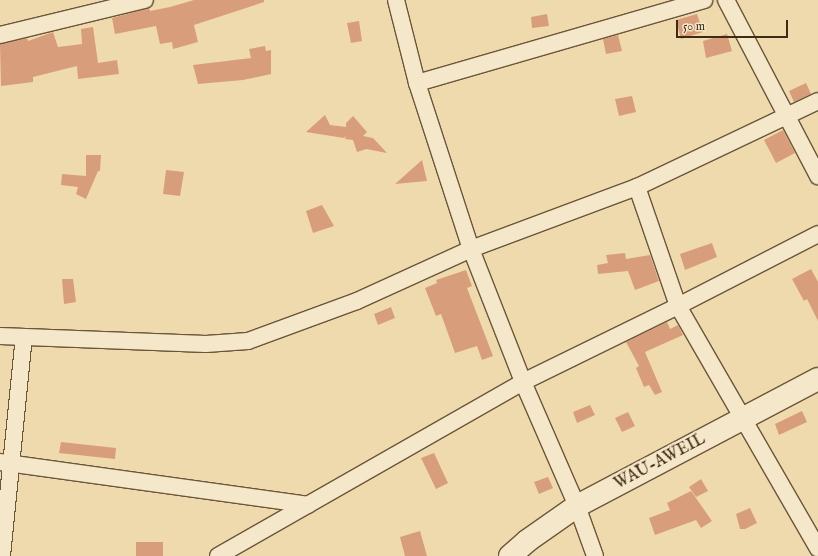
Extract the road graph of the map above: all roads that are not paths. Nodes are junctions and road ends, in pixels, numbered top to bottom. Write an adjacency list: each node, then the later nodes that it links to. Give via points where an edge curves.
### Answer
1 (145, 0): 5 (street)
2 (396, 0): 6 (street)
3 (704, 0): 6 (street)
4 (726, 0): 8 (street)
5 (0, 35)
6 (418, 83): 12 (street)
7 (818, 101): 8 (street)
8 (786, 115): 9 (street); 10 (street)
9 (818, 176)
10 (637, 187): 12 (street); 13 (street)
11 (818, 234): 13 (street)
12 (471, 248): 15 (street, via 356,301 248,341 206,344); 17 (street)
13 (678, 306): 17 (street); 18 (street)
14 (0, 336): 15 (street)
15 (24, 337): 19 (street)
16 (818, 379): 18 (street, WAU-AWEIL)
17 (523, 382): 20 (street); 21 (street)
18 (743, 418): 21 (street, WAU-AWEIL); 22 (street)
19 (6, 463): 20 (street); 23 (street)
20 (308, 505): 24 (street)
21 (577, 506): 25 (street, WAU-AWEIL); 26 (street)
22 (818, 548)
23 (2, 556)
24 (218, 556)
25 (510, 556)
26 (595, 556)

